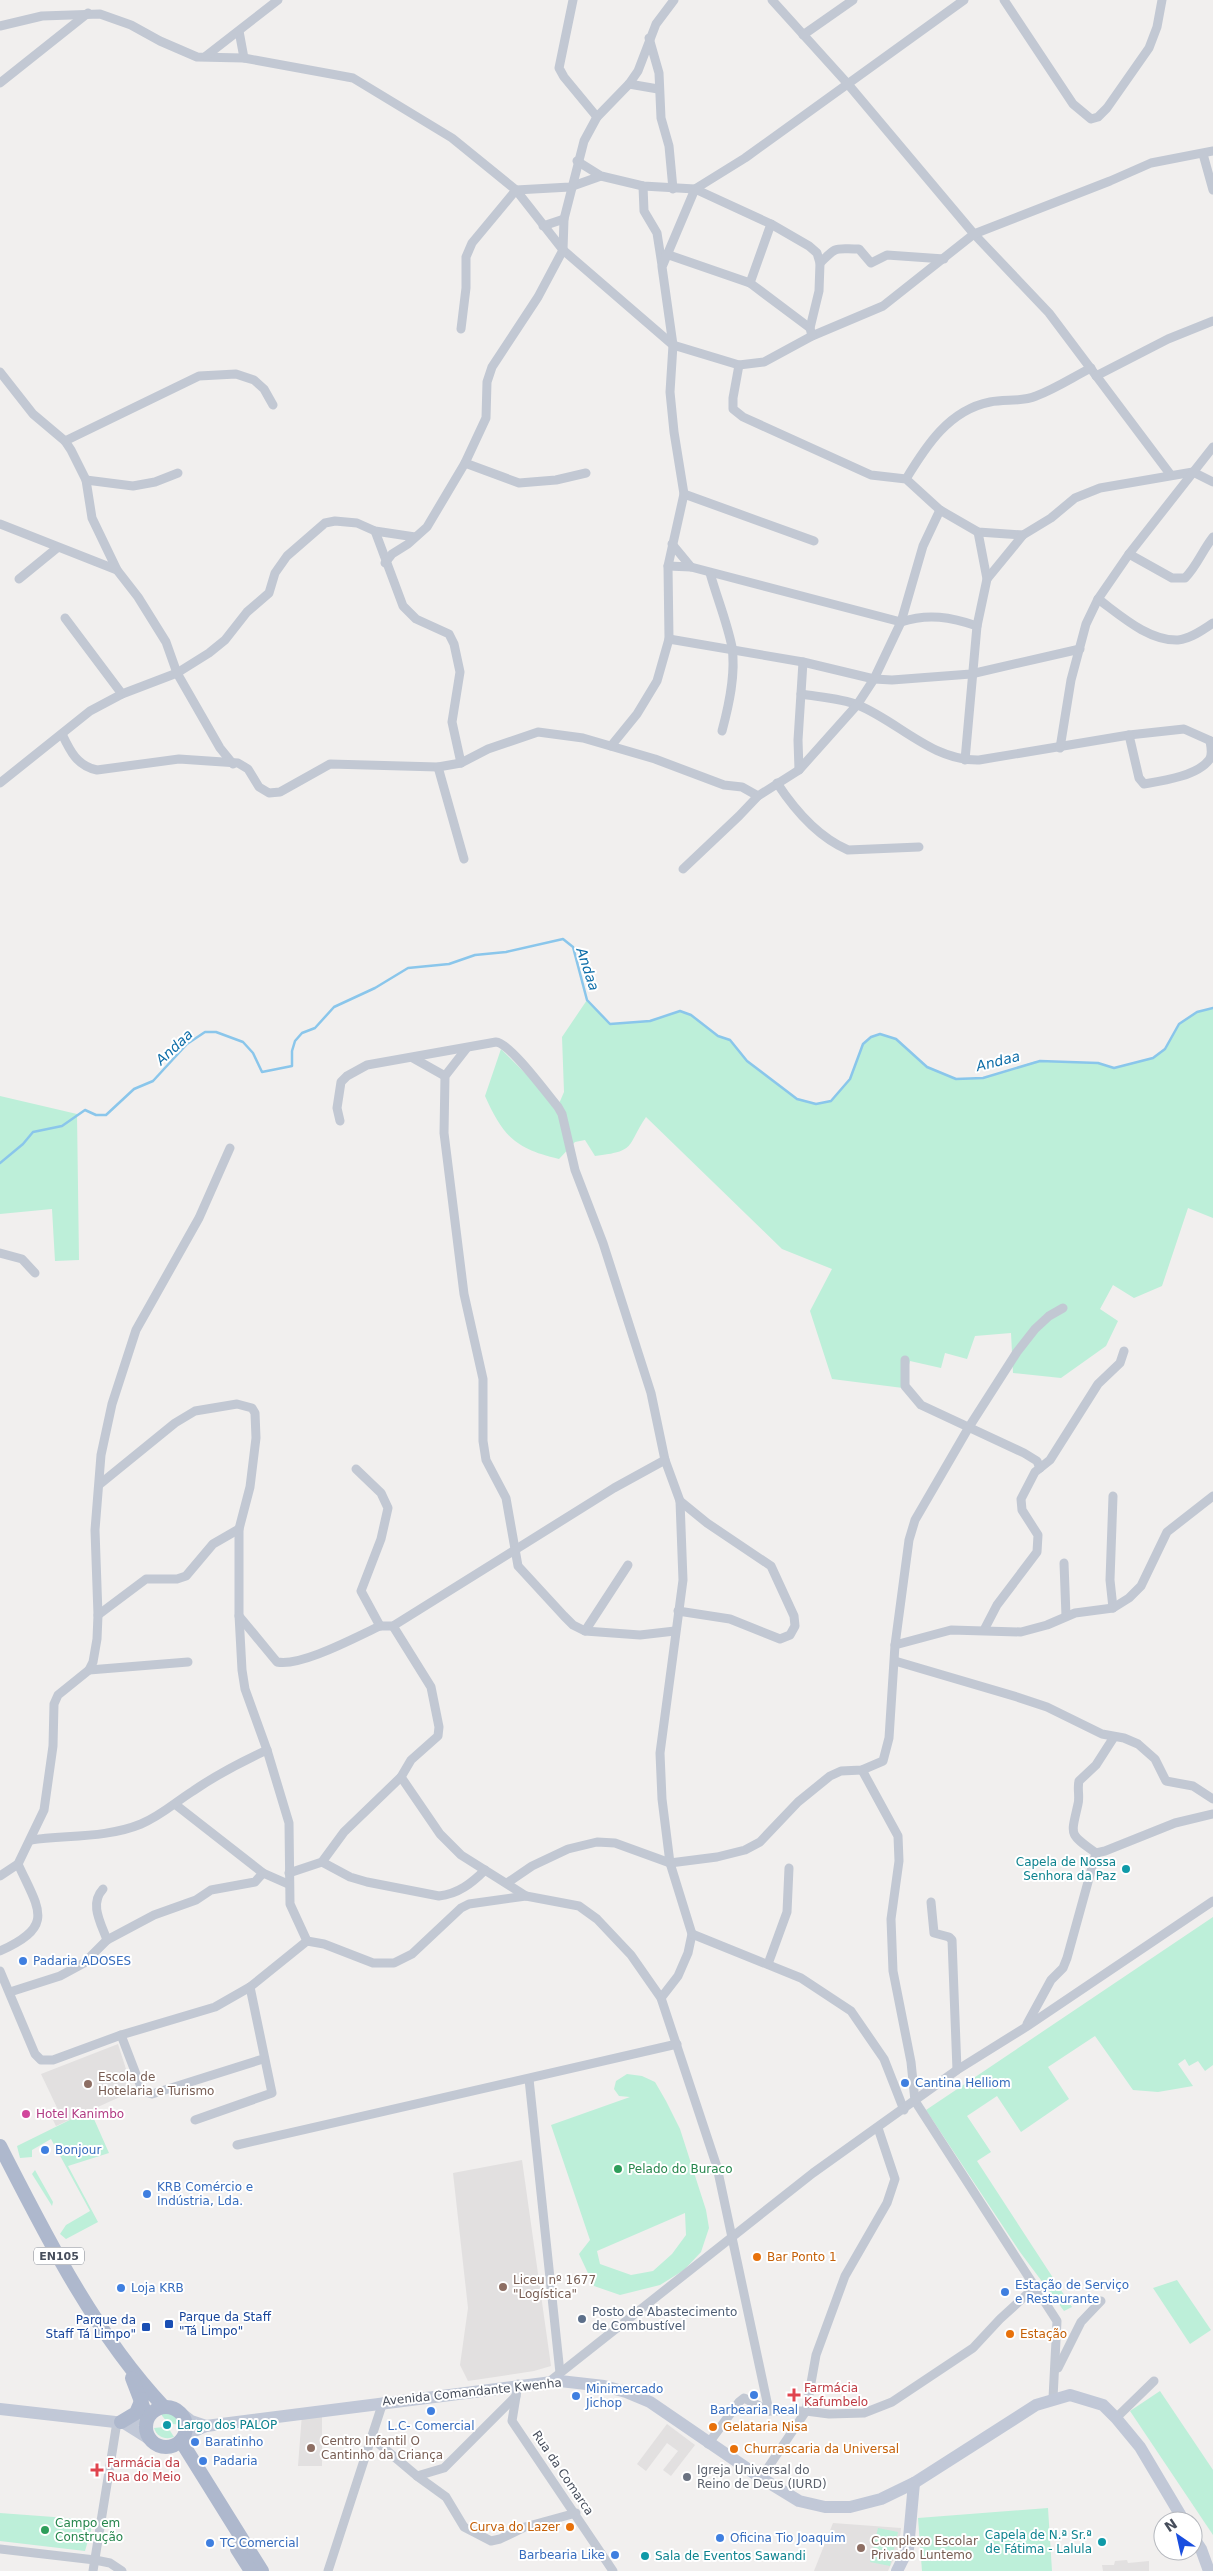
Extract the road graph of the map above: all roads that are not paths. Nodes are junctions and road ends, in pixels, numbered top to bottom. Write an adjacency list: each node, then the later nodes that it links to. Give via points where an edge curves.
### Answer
1 (278, 0): 11 (street)
2 (573, 0): 20 (street, via 559,68)
3 (674, 0): 13 (street)
4 (772, 0): 12 (street)
5 (853, 0): 12 (street)
6 (964, 0): 17 (street)
7 (1004, 0): 8 (street, via 1073,104 1091,119 1098,118 1107,108 1150,48)
8 (1162, 0)
9 (88, 13): 10 (street, via 42,16); 14 (street, via 132,25 198,57); 16 (street)
10 (0, 26)
11 (239, 31): 14 (street); 15 (street)
12 (803, 35): 17 (street)
13 (649, 38): 18 (street, via 638,70); 19 (street, via 659,73)
14 (206, 56): 15 (street)
15 (244, 58): 29 (street, via 353,78 452,138)
16 (0, 83)
17 (847, 83): 28 (street, via 745,158); 34 (street)
18 (629, 84): 19 (street); 20 (street)
19 (658, 89): 27 (street, via 669,146)
20 (597, 117): 23 (street)
21 (1213, 150): 22 (street)
22 (1203, 154): 30 (street); 34 (street, via 1138,167)
23 (577, 161): 24 (street); 26 (street)
24 (601, 176): 25 (street); 26 (street)
25 (643, 186): 27 (street); 39 (street, via 644,211 657,233)
26 (570, 187): 29 (street); 31 (street)
27 (672, 189): 28 (street)
28 (695, 189): 32 (street); 36 (street)
29 (516, 190): 33 (street); 42 (street, via 472,242 466,257)
30 (1213, 190)
31 (564, 219): 33 (street); 35 (street)
32 (771, 224): 38 (street, via 810,246 818,253); 40 (street)
33 (543, 226): 35 (street)
34 (974, 234): 37 (street); 47 (street, via 1049,313)
35 (563, 250): 44 (street); 51 (street, via 538,297 492,366 487,382 486,418)
36 (666, 254): 39 (street); 40 (street)
37 (944, 259): 38 (street, via 887,255 871,263 859,249 840,247); 43 (street, via 883,306)
38 (820, 263): 43 (street, via 819,291)
39 (662, 267): 44 (street)
40 (750, 283): 43 (street)
41 (1213, 321): 47 (street)
42 (461, 329)
43 (811, 332): 45 (street, via 764,362)
44 (673, 345): 45 (street); 59 (street, via 670,392)
45 (739, 365): 56 (street, via 733,408 743,417 871,475)
46 (0, 372): 49 (street, via 33,414)
47 (1094, 372): 55 (street); 56 (street, via 1035,397 970,408 948,422 925,448)
48 (273, 405): 49 (street, via 264,389 254,380 236,374 199,376)
49 (65, 441): 57 (street)
50 (1213, 447): 52 (street)
51 (465, 464): 54 (street, via 520,483); 65 (street, via 427,527)
52 (1193, 472): 55 (street); 58 (street); 70 (street)
53 (178, 473): 57 (street, via 156,482 133,486)
54 (586, 473)
55 (1170, 474): 64 (street, via 1100,488 1074,498)
56 (906, 479): 60 (street)
57 (86, 480): 74 (street, via 92,518)
58 (1213, 482)
59 (684, 494): 67 (street); 68 (street)
60 (940, 510): 63 (street); 80 (street, via 923,546)
61 (0, 524): 69 (street)
62 (375, 531): 65 (street); 71 (street); 87 (street, via 357,523 335,521 326,524 287,556 275,573 269,593 239,620 225,640)
63 (978, 532): 64 (street); 77 (street)
64 (1024, 535): 77 (street)
65 (415, 537): 71 (street)
66 (1213, 537): 70 (street, via 1195,568 1185,578 1172,578)
67 (814, 541)
68 (672, 544): 72 (street); 73 (street)
69 (57, 548): 74 (street); 76 (street)
70 (1129, 554): 78 (street)
71 (386, 562): 100 (street, via 403,606 416,619 449,634 454,644 460,672 452,722)
72 (668, 566): 73 (street); 83 (street)
73 (692, 567): 75 (street)
74 (117, 570): 87 (street, via 166,642)
75 (710, 573): 80 (street); 84 (street)
76 (19, 579)
77 (988, 579): 82 (street)
78 (1098, 599): 81 (street, via 1132,624 1157,636 1178,640); 85 (street, via 1086,624)
79 (65, 618): 90 (street)
80 (902, 622): 82 (street, via 914,617 932,616); 89 (street)
81 (1213, 623)
82 (977, 626): 88 (street)
83 (669, 639): 84 (street); 97 (street, via 657,681 637,714)
84 (732, 649): 86 (street); 93 (street, via 729,702)
85 (1080, 649): 88 (street); 98 (street, via 1071,680)
86 (804, 662): 89 (street); 91 (street)
87 (177, 673): 90 (street); 101 (street, via 220,748)
88 (972, 674): 89 (street, via 910,680); 99 (street)
89 (874, 679): 92 (street)
90 (122, 694): 94 (street, via 90,712)
91 (801, 694): 92 (street); 103 (street)
92 (857, 704): 99 (street, via 943,754); 103 (street)
93 (722, 731)
94 (62, 734): 101 (street, via 79,763 97,770 179,759); 104 (street)
95 (1128, 735): 96 (street, via 1184,729); 96 (street, via 1139,778 1144,784 1172,780 1202,766 1212,755); 98 (street)
96 (1212, 742)
97 (611, 746): 100 (street, via 583,738 538,732 488,749); 106 (street, via 724,784 742,787)
98 (1060, 748): 99 (street)
99 (965, 760)
100 (461, 763): 102 (street)
101 (233, 764): 102 (street, via 242,764 259,787 269,793 280,792 330,764)
102 (438, 767): 108 (street)
103 (799, 770): 105 (street)
104 (0, 783)
105 (777, 783): 106 (street); 107 (street, via 791,804 814,826 848,850)
106 (758, 796): 109 (street)
107 (919, 847)
108 (464, 859)
109 (683, 869)
110 (466, 1049): 111 (street, via 428,1052); 112 (street); 121 (street, via 502,1043 558,1106 575,1170 651,1393)
111 (413, 1058): 112 (street); 113 (street, via 367,1065 347,1076 338,1090)
112 (445, 1076): 129 (street, via 444,1133 464,1294 483,1379 483,1442 486,1460 506,1498)
113 (340, 1121)
114 (230, 1148): 124 (street, via 199,1218 136,1330 107,1422)
115 (0, 1253): 116 (street, via 22,1258)
116 (36, 1273)
117 (1063, 1308): 120 (street, via 1035,1329)
118 (1124, 1351): 122 (street, via 1120,1363 1098,1384 1050,1460)
119 (905, 1360): 120 (street, via 903,1378 911,1395 921,1405)
120 (968, 1428): 122 (street, via 1024,1453 1037,1461); 142 (street, via 914,1520)
121 (665, 1460): 127 (street); 129 (street, via 614,1488)
122 (1040, 1468): 139 (street, via 1035,1472 1021,1504 1038,1535 1036,1552 997,1605)
123 (356, 1469): 137 (street, via 381,1493 388,1508 381,1539 362,1591)
124 (100, 1484): 128 (street, via 175,1423 195,1411 244,1404 255,1413 256,1438 250,1487); 134 (street, via 95,1530)
125 (1113, 1496): 132 (street, via 1110,1580)
126 (1213, 1496): 132 (street, via 1167,1532 1141,1586 1130,1598)
127 (680, 1501): 133 (street, via 683,1580); 133 (street, via 771,1566 794,1616 795,1626 790,1635 780,1639 730,1618)
128 (239, 1529): 134 (street, via 213,1544 186,1576 146,1579); 135 (street)
129 (515, 1552): 138 (street); 140 (street, via 521,1570 573,1625)
130 (1064, 1562): 136 (street)
131 (628, 1565): 140 (street)
132 (1113, 1608): 136 (street)
133 (678, 1611): 141 (street)
134 (98, 1615): 145 (street, via 97,1638)
135 (238, 1616): 137 (street, via 269,1655 286,1664 301,1661); 147 (street, via 245,1689)
136 (1066, 1616): 139 (street, via 1021,1632)
137 (380, 1626): 138 (street)
138 (393, 1626): 149 (street, via 431,1687 440,1733 411,1760)
139 (984, 1630): 142 (street, via 951,1630)
140 (585, 1631): 141 (street, via 640,1635)
141 (675, 1631): 156 (street, via 660,1753)
142 (896, 1646): 143 (street)
143 (895, 1661): 146 (street, via 1017,1696 1053,1710 1079,1725); 148 (street, via 886,1753 877,1766)
144 (188, 1662): 145 (street)
145 (89, 1670): 153 (street, via 58,1695 54,1704 54,1746 44,1810)
146 (1114, 1737): 150 (street, via 1138,1744 1152,1754 1166,1781 1193,1786); 154 (street, via 1096,1765 1080,1778 1078,1784 1079,1803 1073,1833 1077,1840)
147 (267, 1750): 151 (street, via 190,1792); 161 (street, via 289,1824)
148 (862, 1770): 156 (street, via 842,1771 830,1776 798,1802 760,1842 746,1850); 186 (street, via 898,1836 899,1861 891,1920 893,1970 911,2062)
149 (401, 1777): 155 (street, via 344,1832); 159 (street, via 440,1834)
150 (1213, 1799)
151 (176, 1805): 153 (street, via 139,1825 116,1831); 160 (street)
152 (1213, 1814): 154 (street, via 1175,1823)
153 (31, 1840): 157 (street)
154 (1096, 1853): 180 (street, via 1063,1968 1051,1980)
155 (322, 1862): 161 (street); 166 (street, via 367,1882 439,1896)
156 (670, 1863): 163 (street, via 615,1843 597,1842 568,1849 532,1866); 171 (street)
157 (18, 1864): 162 (street); 174 (street, via 37,1905 39,1919 37,1927 22,1941)
158 (788, 1868): 175 (street, via 788,1912)
159 (485, 1870): 163 (street); 166 (street)
160 (263, 1873): 164 (street); 172 (street, via 255,1882 211,1890 196,1900 154,1915)
161 (288, 1873): 164 (street)
162 (0, 1876)
163 (507, 1883): 167 (street)
164 (288, 1884): 173 (street, via 290,1904)
165 (103, 1889): 172 (street, via 97,1895 95,1905)
166 (451, 1895): 170 (street)
167 (526, 1896): 170 (street, via 479,1902); 179 (street, via 579,1906 597,1919 631,1955)
168 (1213, 1901): 180 (street)
169 (931, 1902): 184 (street, via 934,1934 952,1940)
170 (461, 1908): 173 (street, via 412,1954 394,1963 373,1963 324,1944)
171 (692, 1934): 175 (street); 179 (street, via 678,1976)
172 (107, 1940): 178 (street, via 84,1963 60,1976)
173 (307, 1941): 177 (street)
174 (0, 1951)
175 (768, 1964): 187 (street, via 800,1978 851,2012 884,2059)
176 (0, 1972): 178 (street)
177 (250, 1987): 181 (street, via 215,2007); 183 (street)
178 (10, 1992): 181 (street, via 40,2060 53,2060)
179 (661, 1998): 182 (street)
180 (1026, 2027): 184 (street)
181 (121, 2035): 183 (street, via 141,2087 152,2094)
182 (677, 2044): 185 (street); 192 (street, via 717,2167)
183 (263, 2059): 188 (street, via 273,2089 270,2096)
184 (957, 2070): 186 (street)
185 (529, 2079): 190 (street); 196 (street)
186 (915, 2101): 187 (street); 193 (street)
187 (904, 2110): 189 (street)
188 (195, 2120)
189 (878, 2128): 192 (street, via 813,2173); 205 (street, via 895,2179 887,2203 845,2276 816,2355)
190 (237, 2145)
191 (0, 2146): 195 (main road, EN105, via 56,2250)
192 (733, 2237): 196 (street); 206 (street)
193 (1035, 2287): 197 (street, via 1059,2327); 205 (street, via 973,2348 892,2402 864,2413)
194 (1101, 2302): 197 (street, via 1081,2322)
195 (124, 2362): 201 (main road, EN105); 203 (main road, EN105)
196 (555, 2377): 199 (main road, Avenida Comandante Kwenha); 215 (main road, Avenida Comandante Kwenha, via 626,2392 650,2402)
197 (1054, 2379): 200 (street)
198 (1154, 2381): 209 (street)
199 (517, 2390): 202 (main road, Avenida Comandante Kwenha); 216 (street, via 444,2468); 220 (street, Rua da Comarca, via 512,2421)
200 (1053, 2398): 209 (main road, Avenida Comandante Kwenha, via 1070,2395 1086,2399 1103,2405); 218 (main road, Avenida Comandante Kwenha, via 1036,2405)
201 (142, 2400): 208 (main road, EN105); 210 (main road, via 136,2413)
202 (384, 2402): 211 (main road, Avenida Comandante Kwenha); 212 (street)
203 (164, 2407): 207 (main road, EN105, via 171,2407); 208 (main road, via 157,2408)
204 (0, 2408): 210 (main road)
205 (806, 2411): 206 (street); 217 (street)
206 (769, 2412): 215 (street, via 744,2398)
207 (182, 2414): 211 (main road); 214 (main road, via 186,2427)
208 (147, 2417): 210 (main road); 213 (main road, EN105, via 145,2428)
209 (1116, 2418): 219 (main road, Avenida Comandante Kwenha, via 1140,2447)
210 (121, 2422): 213 (main road); 223 (street)
211 (206, 2426): 214 (main road, Avenida Comandante Kwenha)
212 (372, 2438): 216 (street); 228 (street)
213 (151, 2440): 214 (main road, via 160,2447)
214 (180, 2441): 226 (main road); 227 (main road)
215 (708, 2444): 217 (main road, Avenida Comandante Kwenha)
216 (417, 2476): 220 (street, via 446,2497 464,2527 491,2541 525,2527)
217 (760, 2478): 218 (main road, Avenida Comandante Kwenha, via 799,2500 825,2507 850,2507 881,2499)
218 (914, 2484): 230 (main road, via 908,2549)
219 (1178, 2511)
220 (576, 2513): 229 (street, Rua da Comarca)
221 (0, 2549): 223 (street)
222 (1203, 2558): 231 (main road)
223 (95, 2560): 224 (street); 225 (street, via 110,2563)
224 (93, 2571)
225 (122, 2571)
226 (251, 2571)
227 (262, 2571)
228 (328, 2571)
229 (613, 2571)
230 (897, 2571)
231 (1209, 2571)

